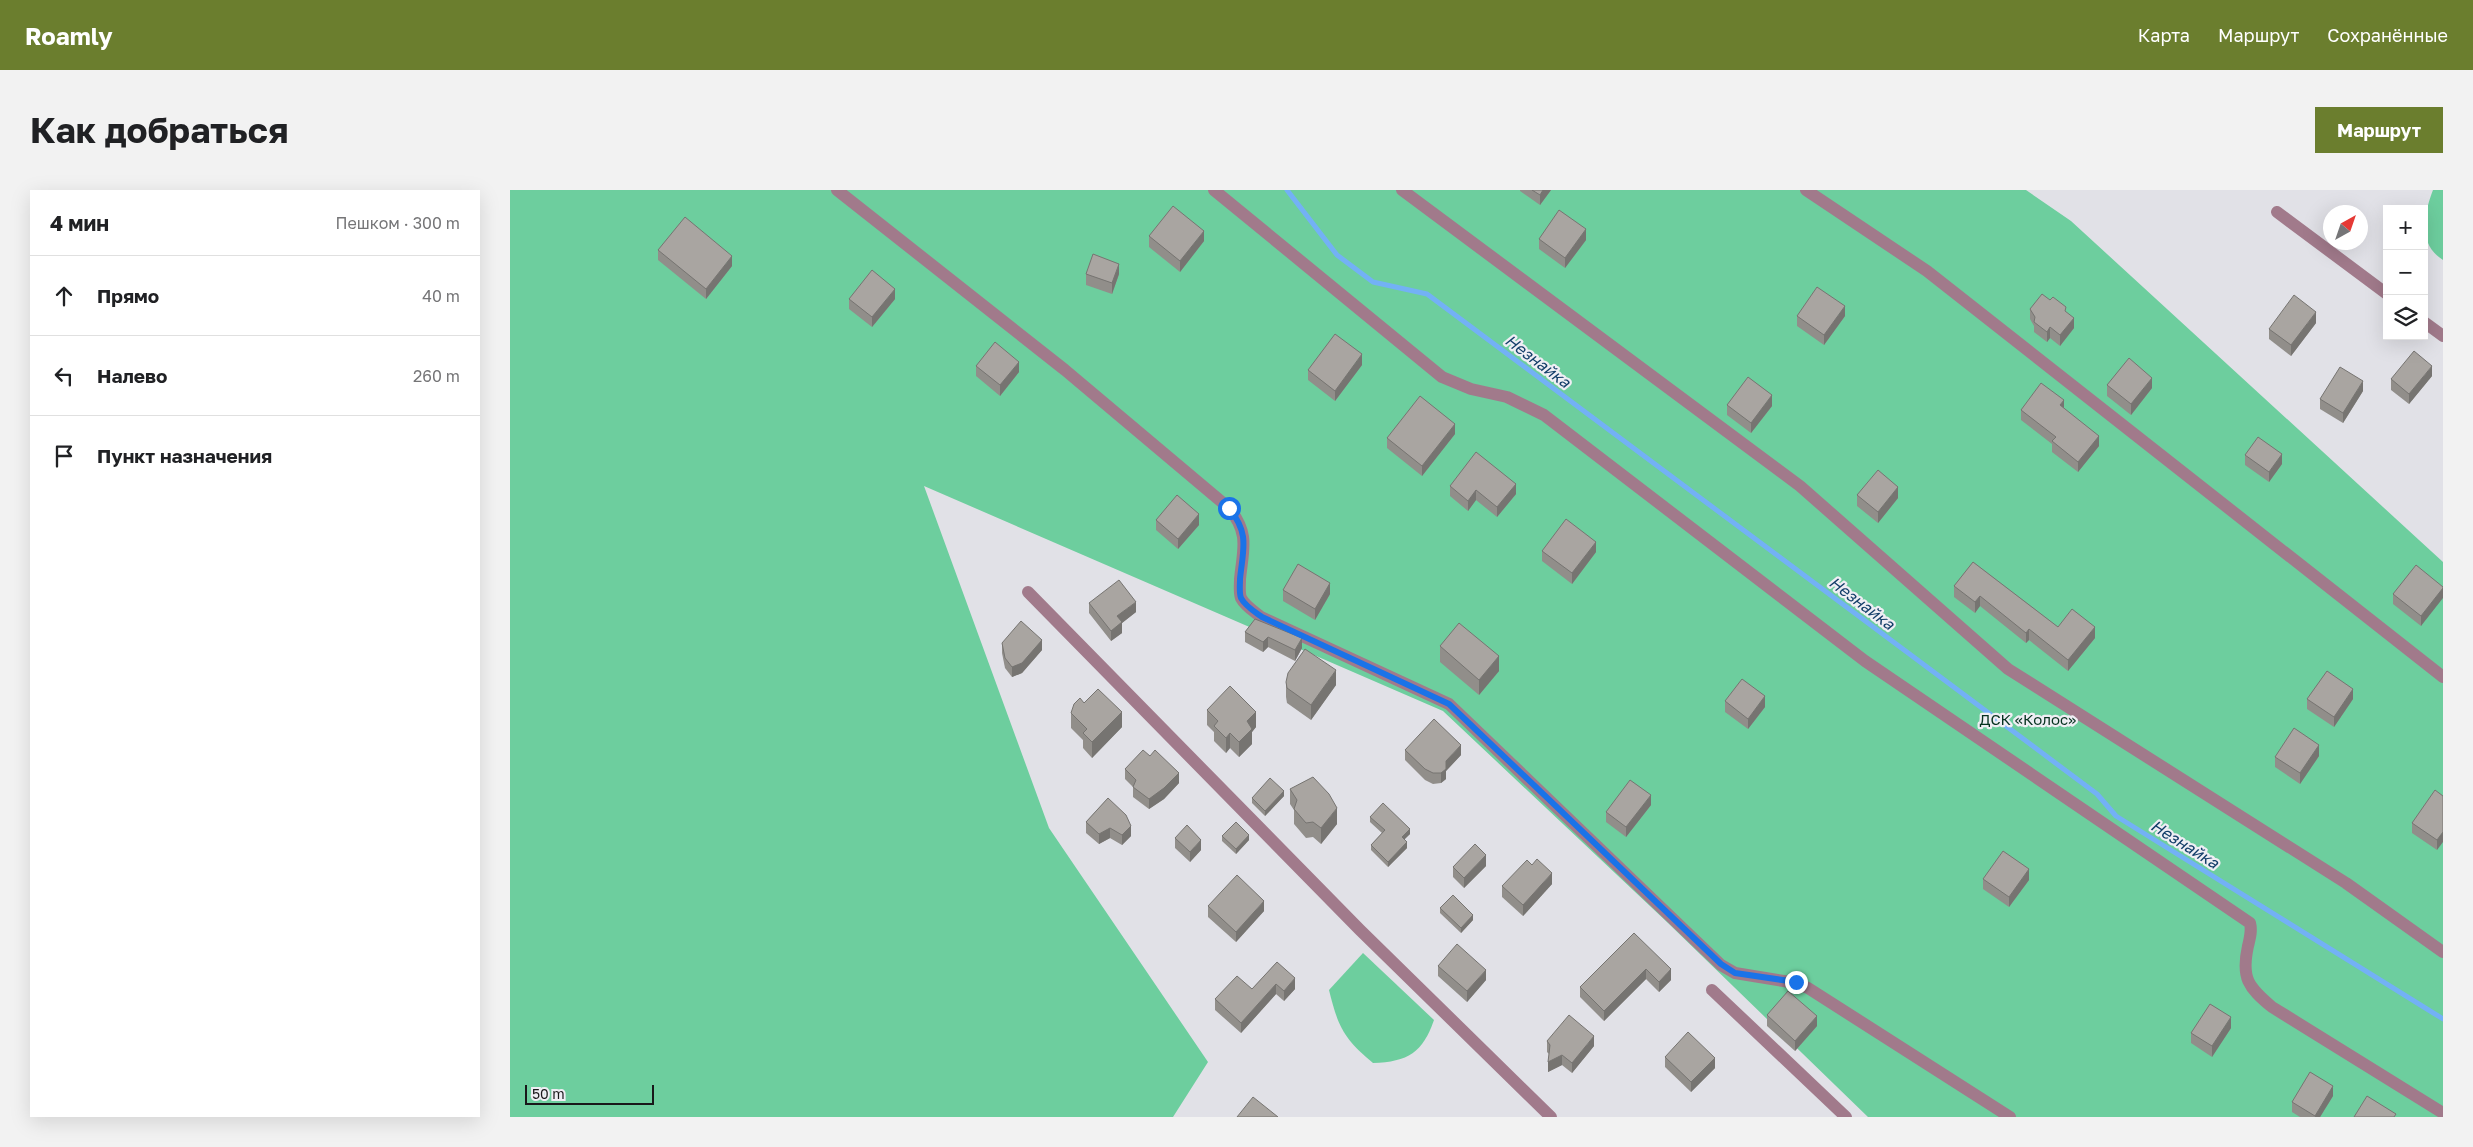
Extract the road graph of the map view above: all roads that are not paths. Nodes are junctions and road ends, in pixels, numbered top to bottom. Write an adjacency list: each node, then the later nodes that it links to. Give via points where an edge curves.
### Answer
1 (837, 190): 16 (street, via 1066,370 1229,508 1244,533 1240,588 1241,598 1249,608 1449,704 1729,970 1796,982 1808,988)
2 (1214, 190): 13 (street, via 1442,377 1471,389 1507,397 1544,415 1866,661 2250,923 2252,930 2245,961 2253,992)
3 (1402, 190): 11 (street, via 1800,486 2008,669 2346,883)
4 (1806, 190): 10 (street, via 1927,272)
5 (2277, 212): 6 (street)
6 (2383, 291)
7 (2428, 325): 8 (street)
8 (2443, 336)
9 (1028, 592): 14 (street, via 1360,930)
10 (2443, 676)
11 (2443, 952)
12 (1712, 990): 15 (street)
13 (2443, 1113)
14 (1551, 1117)
15 (1846, 1117)
16 (2010, 1117)

